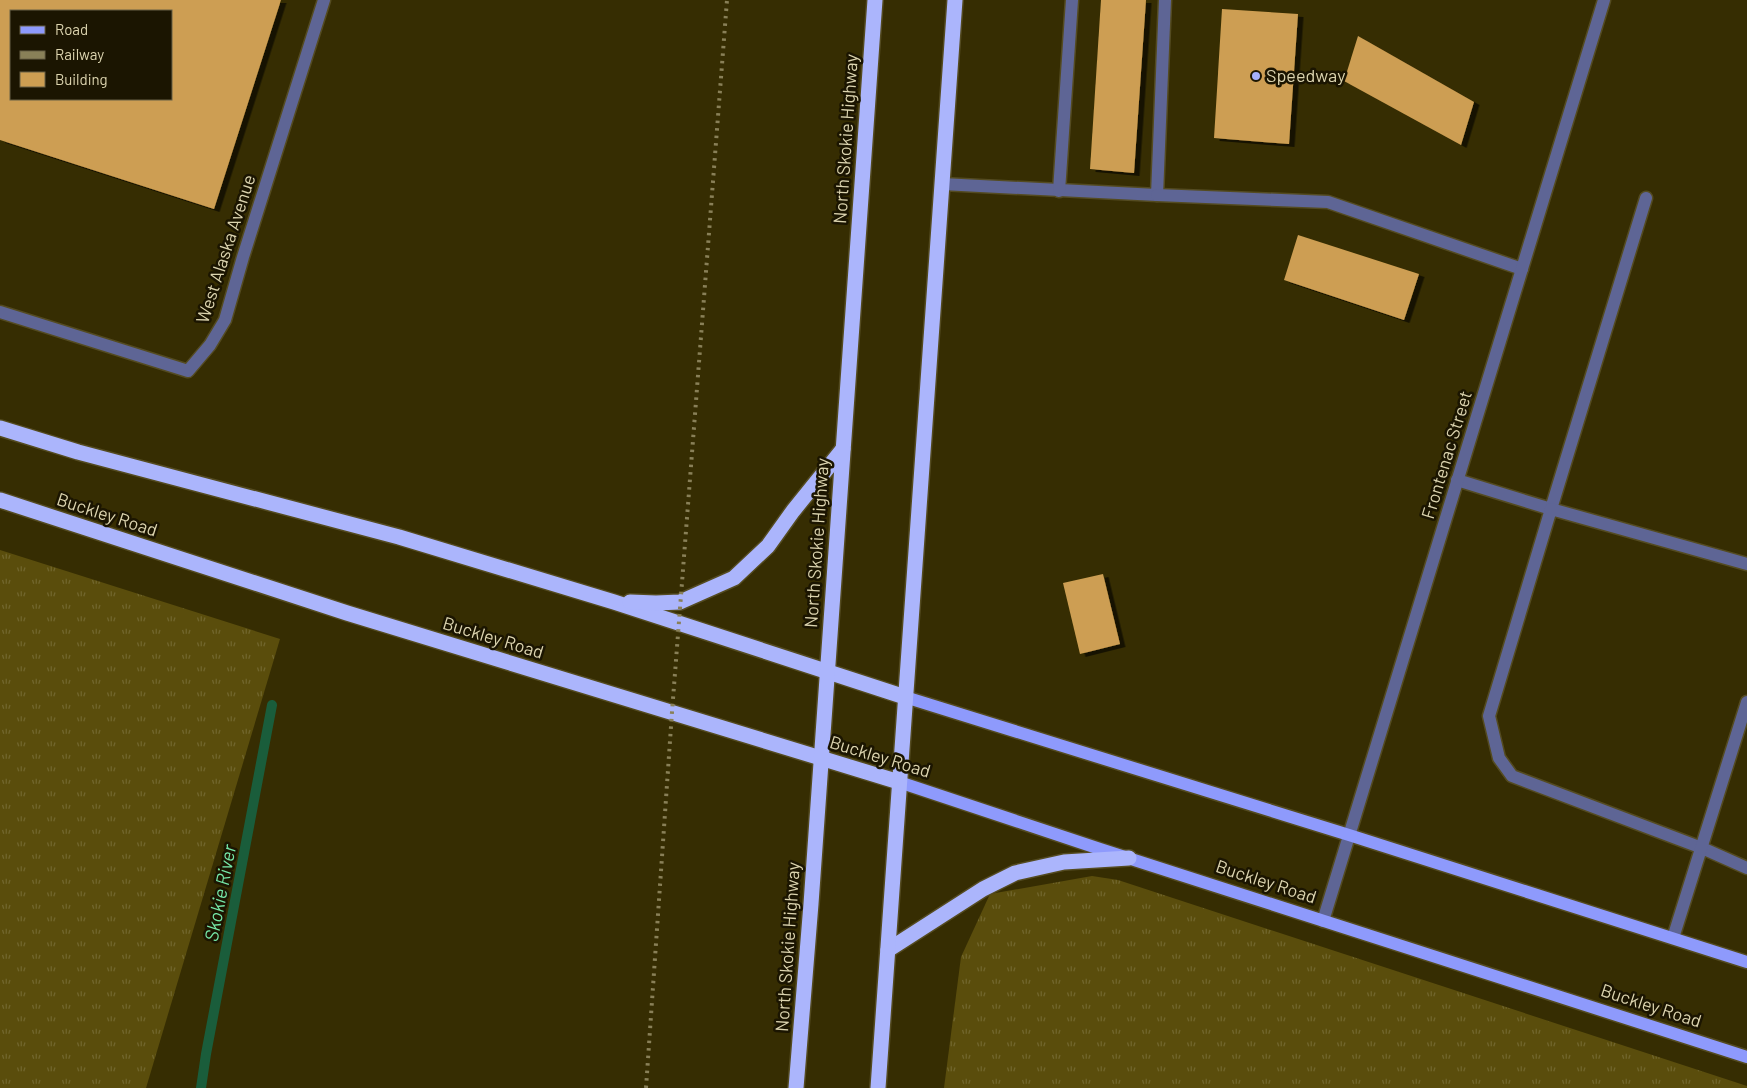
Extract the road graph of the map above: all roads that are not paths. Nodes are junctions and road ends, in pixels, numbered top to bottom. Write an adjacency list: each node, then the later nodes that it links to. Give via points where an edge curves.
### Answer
1 (324, 0): 12 (street, West Alaska Avenue, via 225,320 210,346 188,371)
2 (874, 0): 14 (highway, North Skokie Highway)
3 (955, 0): 7 (highway)
4 (1072, 0): 8 (street)
5 (1166, 0): 9 (street)
6 (1604, 0): 11 (street, Frontenac Street)
7 (942, 184): 8 (street); 21 (highway)
8 (1058, 191): 9 (street)
9 (1156, 196): 11 (street, via 1328,202)
10 (1646, 198): 17 (street)
11 (1522, 269): 15 (street, Frontenac Street)
12 (0, 312)
13 (0, 428): 19 (highway, via 78,452 399,537)
14 (843, 449): 19 (highway, via 768,546 734,578 680,602); 20 (highway, North Skokie Highway)
15 (1457, 480): 17 (street); 25 (street, Frontenac Street)
16 (0, 500): 23 (highway, Buckley Road, via 347,613)
17 (1551, 509): 18 (street); 26 (street, via 1489,716 1500,758 1512,776)
18 (1747, 564)
19 (614, 602): 20 (highway)
20 (827, 672): 21 (highway); 23 (highway, North Skokie Highway)
21 (905, 697): 24 (highway); 25 (main road)
22 (1747, 702): 26 (street)
23 (820, 758): 24 (highway, Buckley Road); 34 (highway, North Skokie Highway)
24 (899, 782): 27 (main road, Buckley Road); 31 (highway)
25 (1349, 835): 29 (street, Frontenac Street); 30 (main road)
26 (1702, 848): 28 (street); 30 (street)
27 (1129, 858): 29 (main road, Buckley Road); 31 (highway, via 1064,862 1015,873 983,889)
28 (1747, 868)
29 (1324, 921): 33 (main road, Buckley Road)
30 (1673, 938): 32 (main road)
31 (888, 950): 35 (highway)
32 (1747, 962)
33 (1747, 1057)
34 (796, 1088)
35 (878, 1088)

